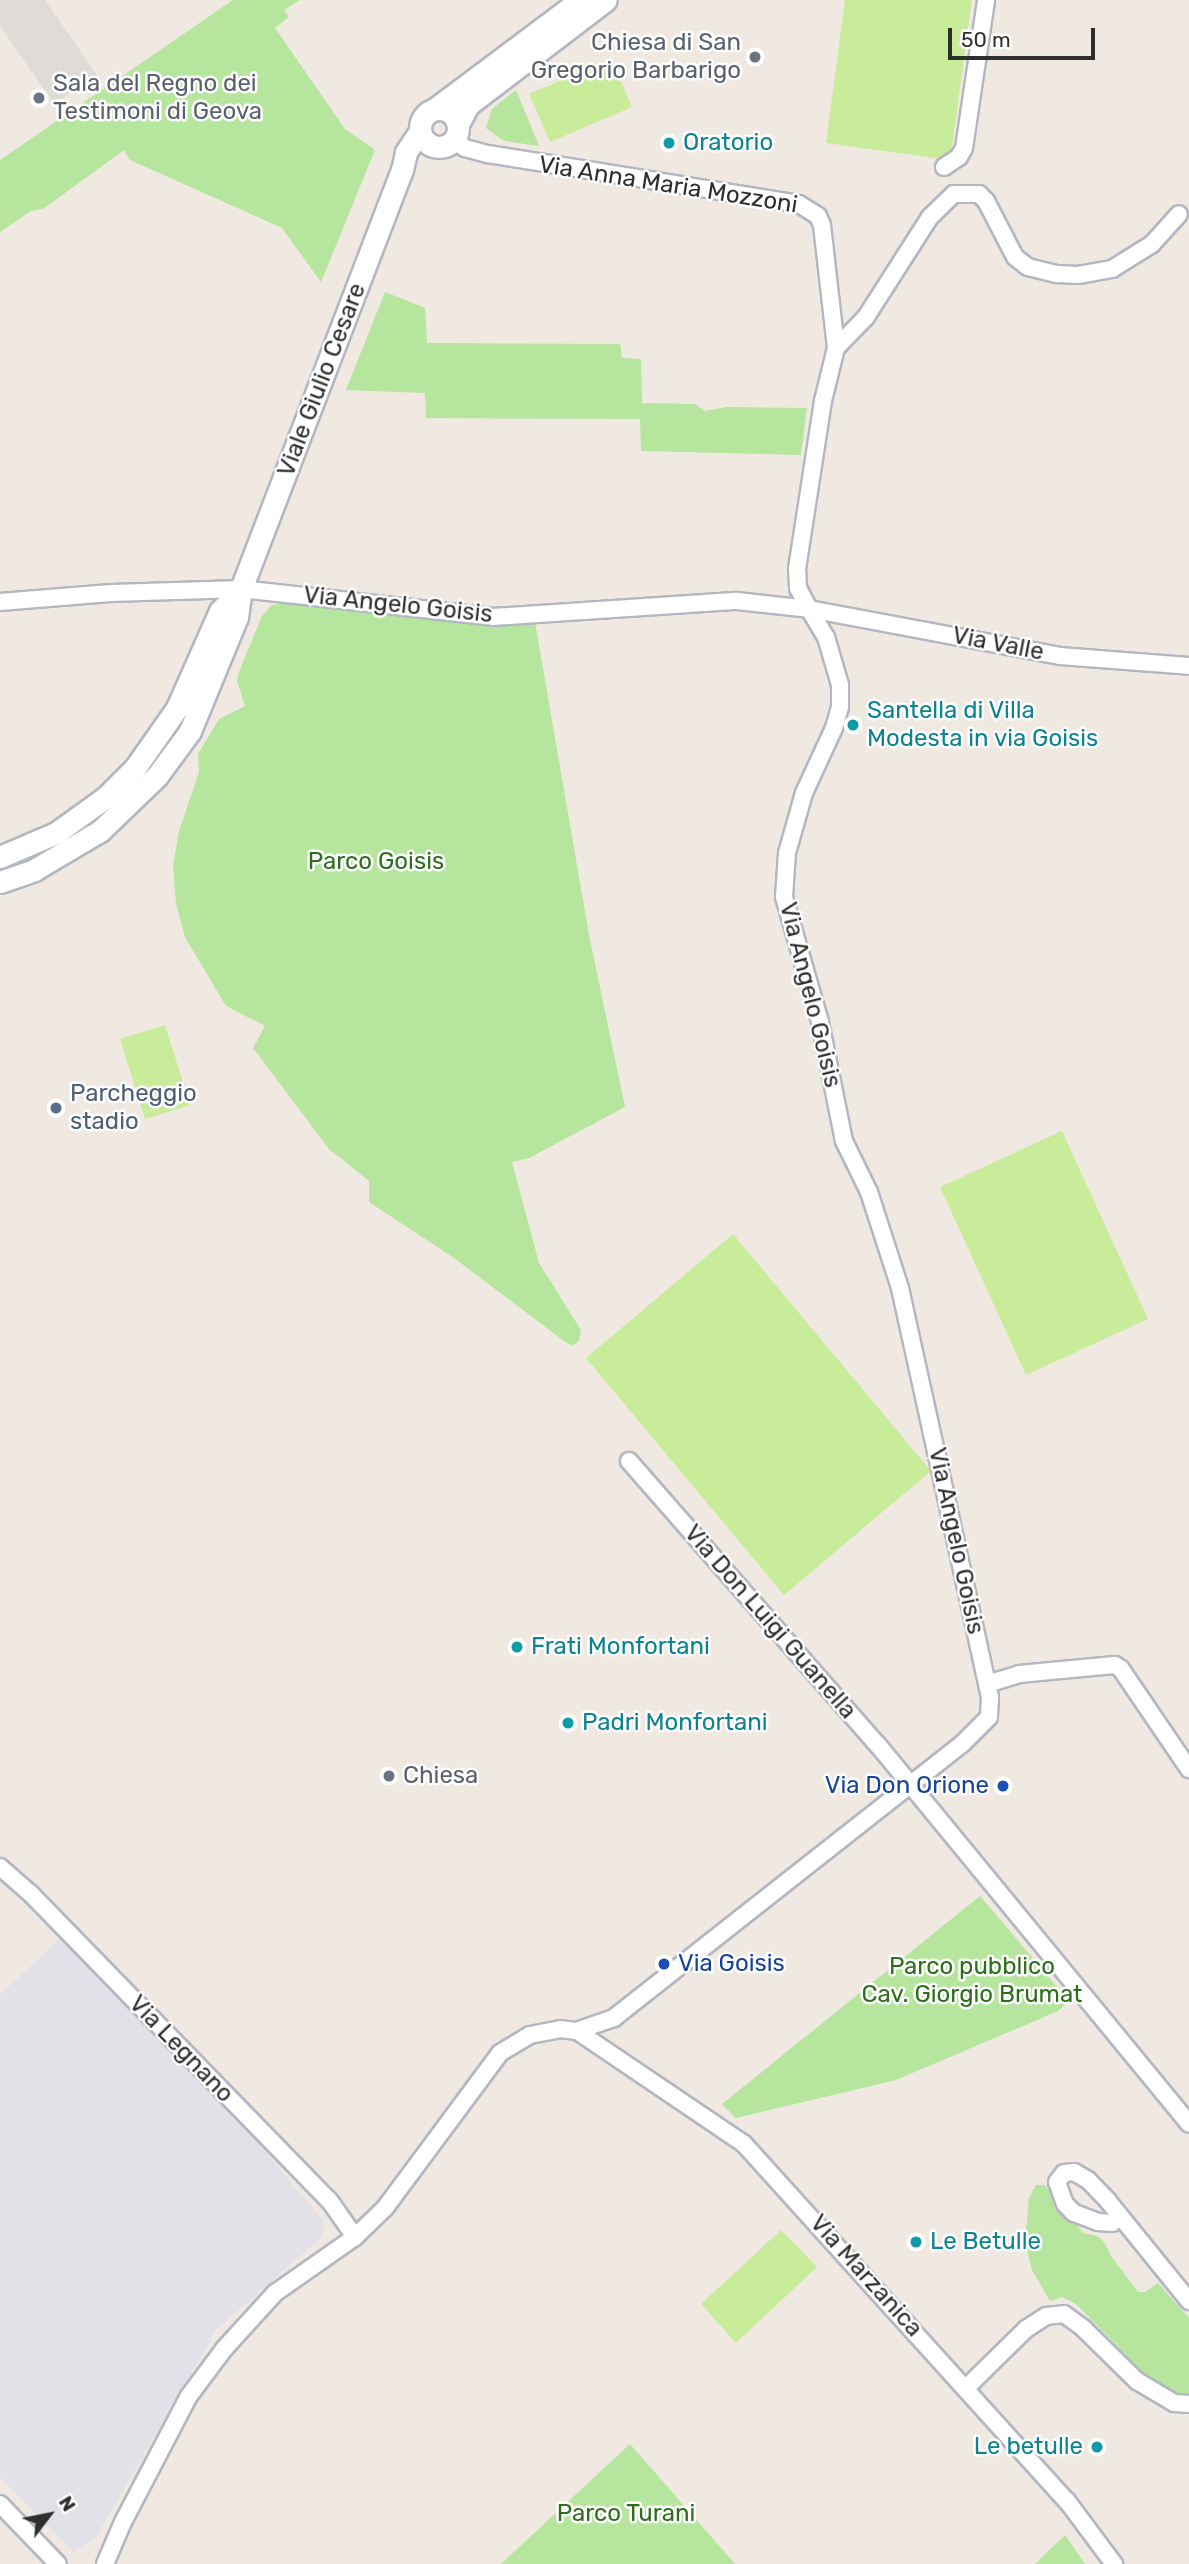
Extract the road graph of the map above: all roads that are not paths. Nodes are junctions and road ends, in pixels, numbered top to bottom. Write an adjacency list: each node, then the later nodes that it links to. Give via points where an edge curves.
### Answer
1 (580, 0): 4 (street)
2 (606, 0): 6 (street, via 468,105)
3 (986, 0): 7 (street, via 964,148)
4 (435, 109): 5 (street, via 423,117); 6 (street, via 450,111)
5 (420, 131): 6 (street, via 428,143); 8 (street, Viale Giulio Cesare, via 406,152)
6 (450, 137): 8 (street); 10 (street, Via Anna Maria Mozzoni, via 465,148 488,154 810,208 822,225)
7 (944, 167)
8 (402, 170): 11 (street, Viale Giulio Cesare)
9 (1179, 215): 10 (street, via 1152,244 1112,269 1057,274 1028,267 1015,257 979,194 954,194 930,217 866,317)
10 (836, 348): 13 (street, Via Anna Maria Mozzoni, via 797,568 798,588)
11 (241, 589): 12 (street, Via Angelo Goisis); 13 (street, Via Angelo Goisis, via 493,617 737,601); 15 (street, Viale Giulio Cesare, via 220,611 177,708 135,768 97,804 56,833); 16 (street, Viale Giulio Cesare, via 237,617 199,713 169,764 93,836 34,870)
12 (0, 602)
13 (809, 609): 14 (street, Via Valle, via 1060,656); 18 (street, Via Angelo Goisis, via 834,660 840,707 804,793 787,853 784,897 820,1022 844,1141 869,1192 900,1288)
14 (1189, 666)
15 (0, 857)
16 (0, 882)
17 (629, 1461): 20 (street, Via Don Luigi Guanella)
18 (987, 1684): 19 (street, via 1019,1674 1115,1665); 20 (street, Via Angelo Goisis, via 990,1708 986,1723)
19 (1189, 1769)
20 (911, 1784): 22 (street, Via Angelo Goisis, via 614,2018); 23 (street)
21 (0, 1867): 25 (street, Via Legnano, via 330,2200)
22 (577, 2031): 25 (street, via 544,2030 516,2040 500,2053 385,2208); 27 (street, Via Marzanica, via 744,2144)
23 (1189, 2124)
24 (1120, 2217): 26 (street)
25 (355, 2236): 31 (street, via 275,2293 224,2349 189,2396)
26 (1189, 2301)
27 (966, 2388): 28 (street, via 1026,2329 1046,2316 1063,2314 1137,2381 1174,2403); 32 (street, Via Marzanica, via 1086,2523)
28 (1189, 2404)
29 (0, 2504): 30 (street)
30 (58, 2564)
31 (105, 2564)
32 (1114, 2564)

